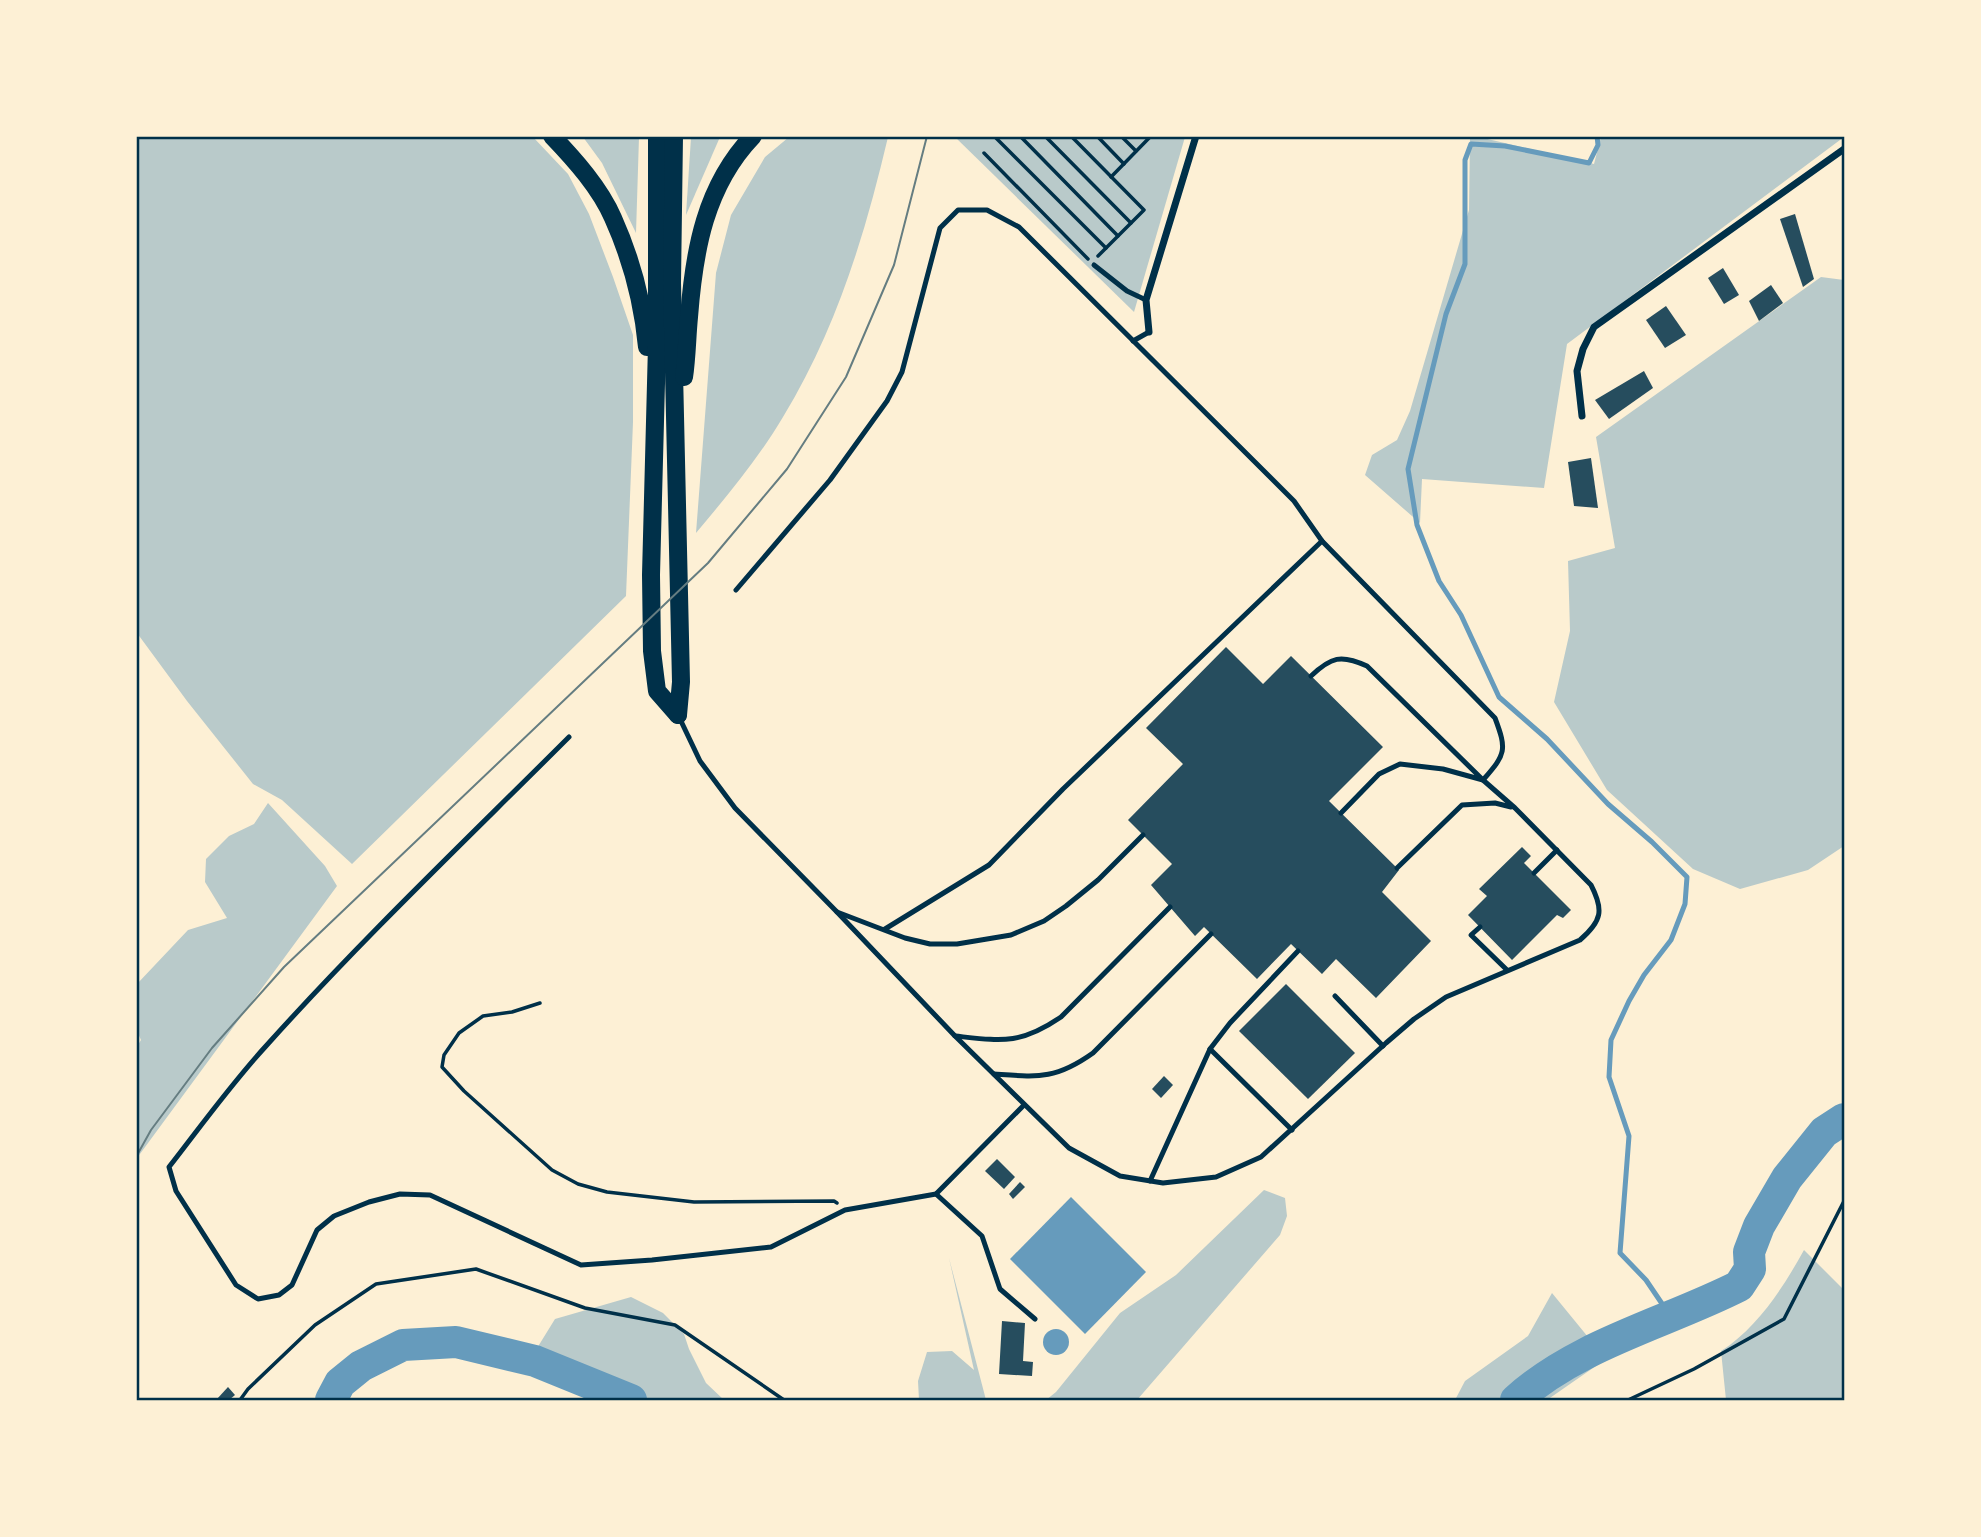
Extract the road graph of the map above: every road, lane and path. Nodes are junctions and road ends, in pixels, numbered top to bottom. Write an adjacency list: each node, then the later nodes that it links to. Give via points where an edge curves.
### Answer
1 (552, 136): 25 (highway, via 586,174 613,217 644,315)
2 (657, 136): 25 (highway)
3 (674, 136): 26 (highway)
4 (753, 136): 26 (highway, via 737,153 708,206 694,264 684,375)
5 (994, 136): 20 (path)
6 (1020, 136): 19 (path)
7 (1045, 136): 18 (path)
8 (1071, 136): 17 (path)
9 (1097, 136): 16 (path)
10 (1121, 136): 14 (path)
11 (1196, 136): 22 (street)
12 (1149, 137): 14 (path)
13 (1844, 149): 27 (street, via 1594,327 1577,371)
14 (1136, 151): 16 (path)
15 (984, 153): 21 (path)
16 (1124, 164): 17 (path)
17 (1111, 177): 18 (path, via 1144,210)
18 (1131, 223): 19 (path)
19 (1118, 236): 20 (path)
20 (1106, 248): 21 (path)
21 (1093, 263): 22 (lane)
22 (1146, 300): 23 (street)
23 (1149, 332): 24 (lane)
24 (1133, 341): 28 (lane, via 1294,501); 29 (lane, via 1019,227 988,210 958,210 940,228 902,372 887,401 830,480)
25 (655, 403): 31 (highway, via 652,651 657,691)
26 (675, 411): 31 (highway)
27 (1582, 416)
28 (1322, 541): 33 (lane, via 1495,718 1504,743 1500,762); 43 (lane, via 989,865)
29 (736, 590)
30 (1311, 676): 33 (lane, via 1326,661 1339,658 1367,666)
31 (678, 715): 41 (lane, via 700,761 735,808)
32 (569, 737): 58 (lane, via 266,1045 169,1167 176,1191 236,1285 258,1298 279,1295 292,1286 317,1230 334,1216 400,1194 430,1195 581,1265 771,1247)
33 (1483, 780): 34 (lane); 35 (lane, via 1400,764 1379,774)
34 (1515, 808): 37 (lane); 38 (lane, via 1495,803 1462,805)
35 (1341, 813)
36 (1143, 835): 43 (lane, via 1066,906 1011,935 930,944)
37 (1557, 850): 39 (lane); 46 (lane, via 1591,885 1601,913 1593,929 1580,940)
38 (1397, 868)
39 (1534, 873)
40 (1170, 907): 49 (lane, via 1044,1029 1010,1040)
41 (837, 912): 43 (lane); 49 (lane)
42 (1480, 927): 46 (lane, via 1472,935)
43 (885, 929)
44 (1210, 934): 52 (lane, via 1074,1067 1040,1077)
45 (1298, 951): 51 (lane)
46 (1507, 970): 50 (lane, via 1446,997)
47 (1335, 996): 50 (lane)
48 (541, 1003): 58 (path, via 483,1016 459,1033 444,1055 442,1067 552,1170 607,1192 694,1202 834,1201)
49 (955, 1035): 52 (lane)
50 (1383, 1046): 54 (lane)
51 (1210, 1049): 54 (lane); 55 (lane)
52 (993, 1073): 53 (lane)
53 (1024, 1105): 55 (lane, via 1069,1148 1120,1176); 56 (lane)
54 (1292, 1130): 55 (lane, via 1261,1157 1216,1177 1163,1184)
55 (1150, 1181)
56 (936, 1194): 58 (lane); 59 (lane, via 982,1236 1000,1289)
57 (1844, 1201): 62 (path, via 1784,1319)
58 (845, 1210)
59 (1035, 1319)
60 (240, 1401): 61 (path, via 315,1325 376,1284 476,1269 585,1308 675,1325)
61 (784, 1401)
62 (1628, 1401)

